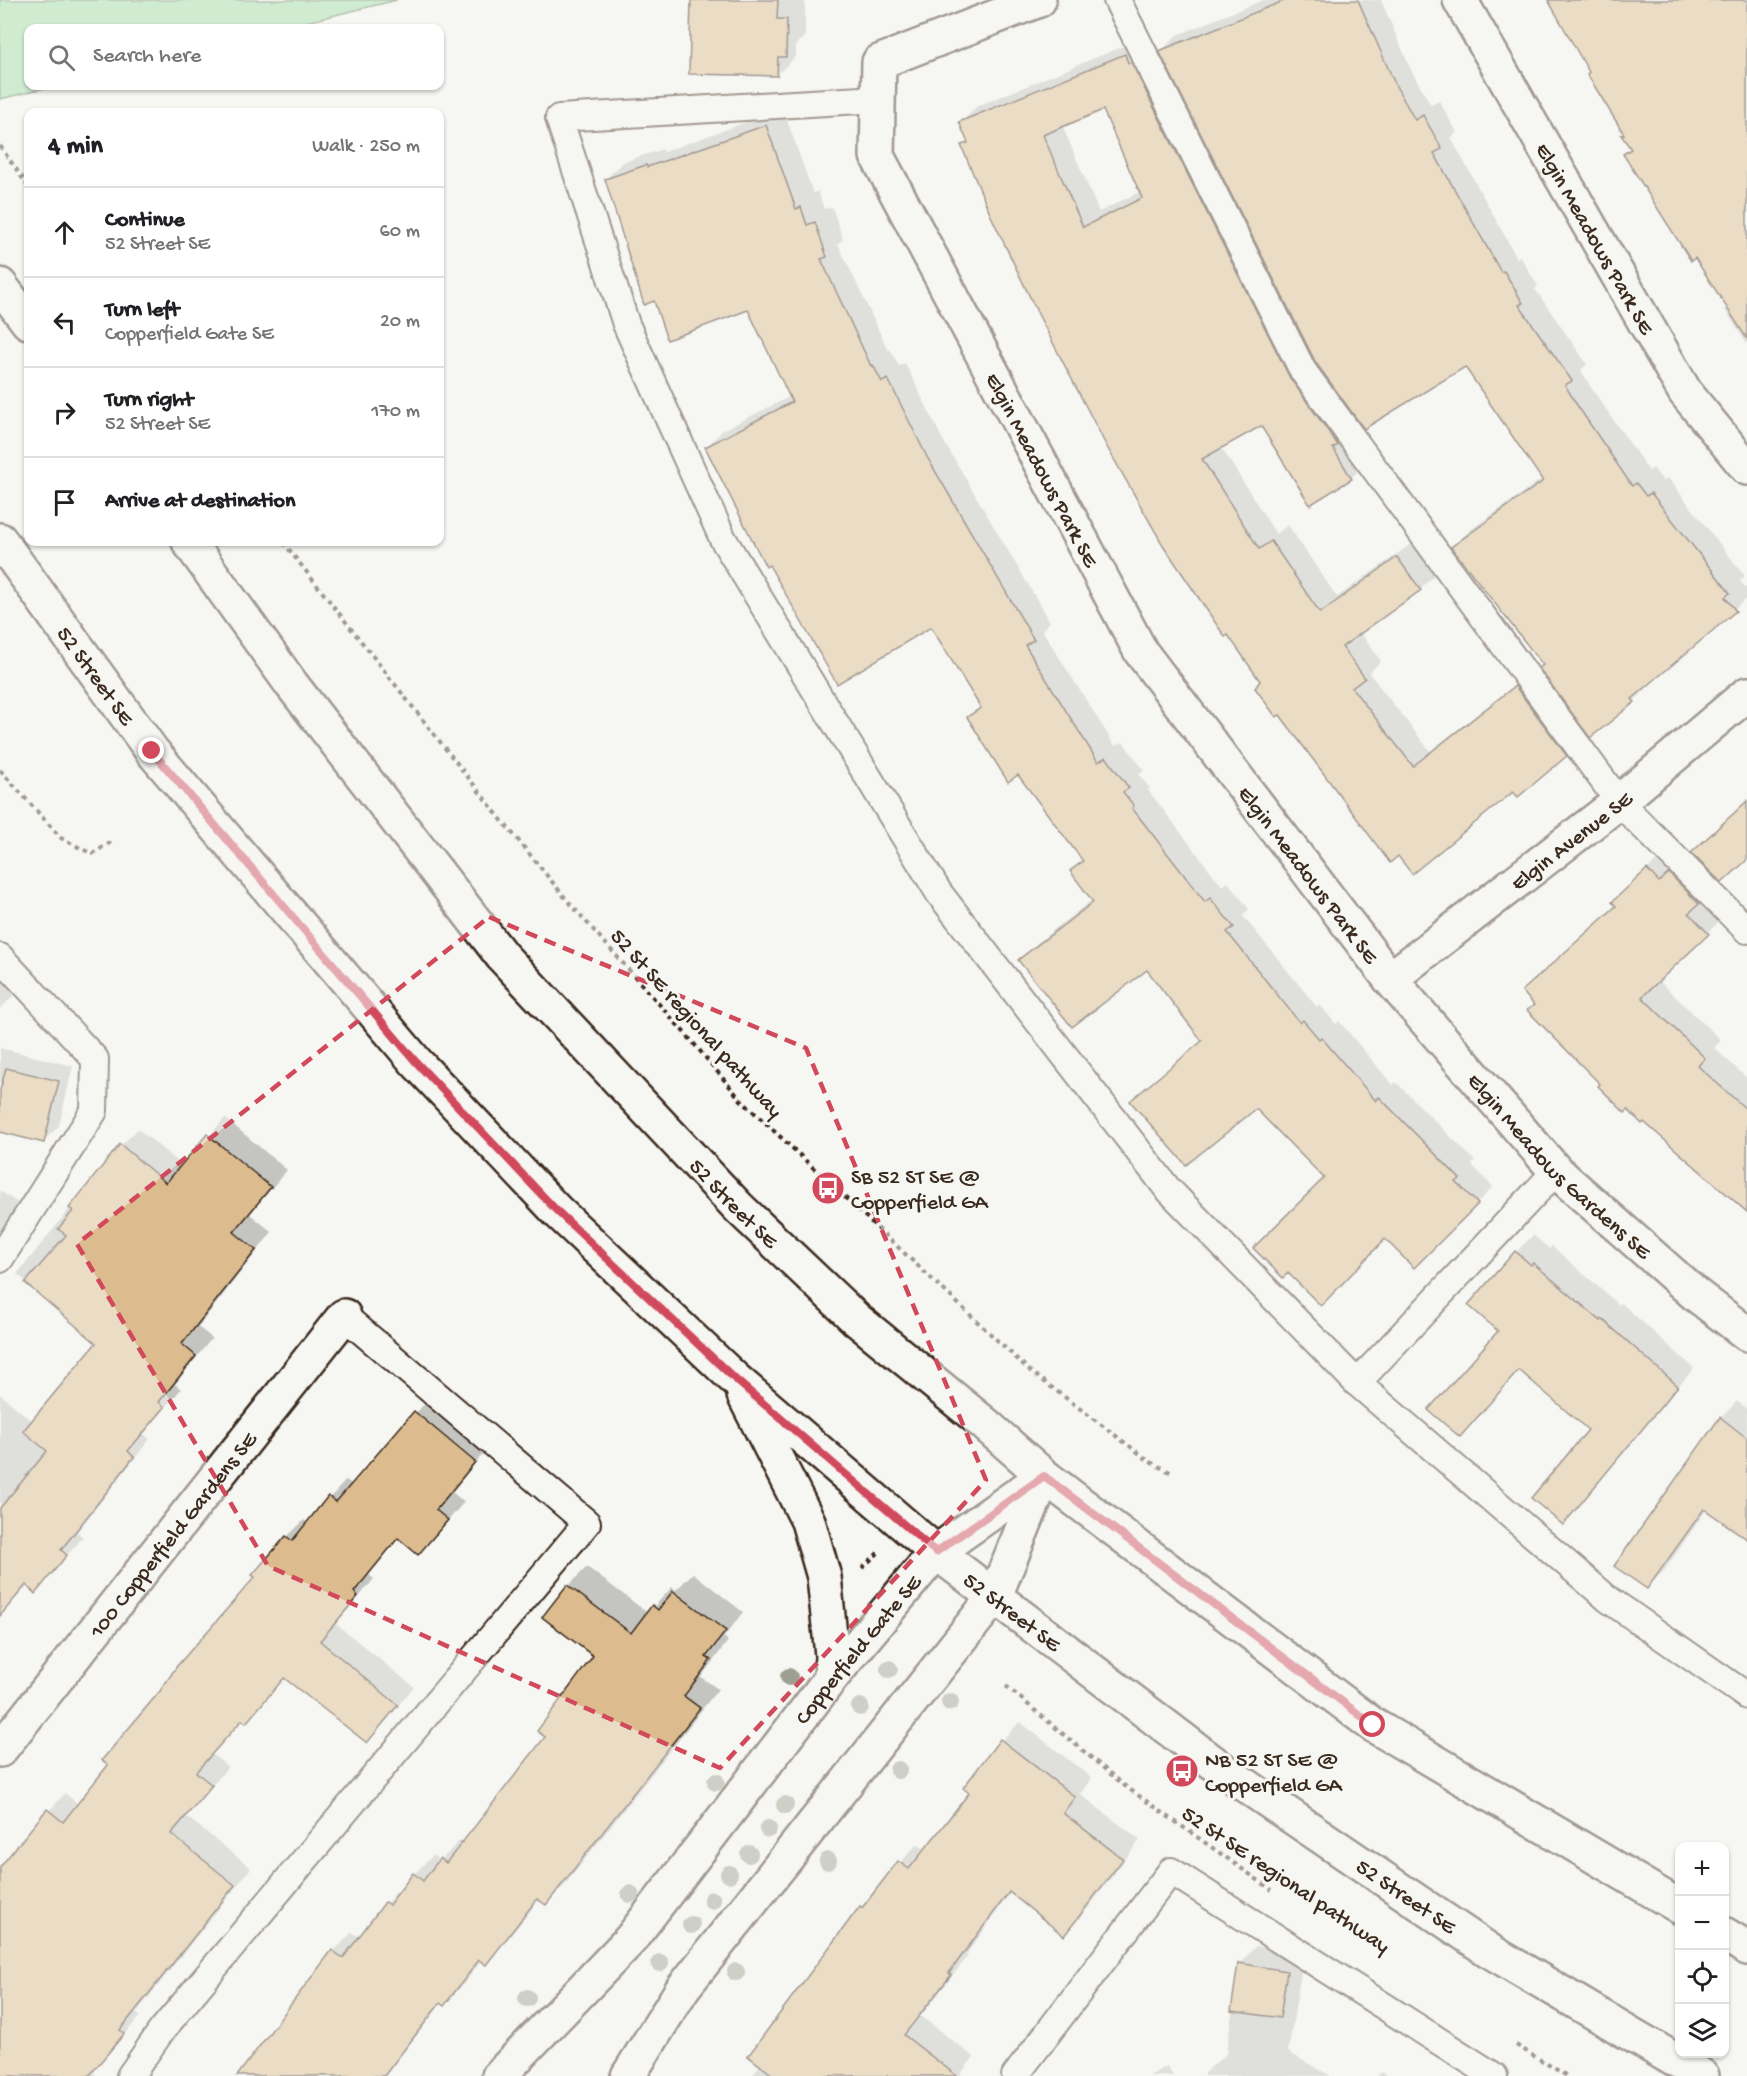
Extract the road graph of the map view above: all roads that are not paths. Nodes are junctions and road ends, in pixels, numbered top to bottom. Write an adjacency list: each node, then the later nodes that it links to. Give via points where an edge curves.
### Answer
1 (1039, 0): 4 (street, Elgin Meadows Park SE, via 879,62)
2 (1117, 0): 11 (lane, via 1303,370)
3 (1460, 0): 7 (street, Elgin Meadows Park SE, via 1685,392)
4 (878, 99): 14 (street, Elgin Meadows Park SE, via 877,156 1141,652); 20 (lane, via 559,118 626,324 723,539 939,893 1167,1188)
5 (0, 285): 6 (street)
6 (24, 317)
7 (1747, 468)
8 (0, 540): 19 (street, 52 Street SE, via 152,751 416,1062 557,1211)
9 (192, 546): 21 (street, 52 Street SE, via 292,685 501,956 739,1208 856,1319)
10 (1747, 694): 11 (street, Elgin Avenue SE)
11 (1619, 802): 12 (lane); 14 (street, Elgin Avenue SE)
12 (1747, 930)
13 (0, 957): 16 (lane, via 95,1059 94,1111)
14 (1390, 979): 15 (street, Elgin Meadows Gardens SE)
15 (1556, 1171): 18 (street, Elgin Meadows Gardens SE, via 1695,1294); 20 (lane)
16 (0, 1259)
17 (344, 1316): 26 (street, 100 Copperfield Gardens SE); 30 (lane, via 586,1523 162,2030)
18 (1747, 1334)
19 (736, 1380): 22 (street, 52 Street SE); 24 (street, via 808,1521 824,1577)
20 (1357, 1383): 25 (lane, via 1608,1599)
21 (1044, 1476): 22 (street, Copperfield Gate SE); 23 (street); 27 (street, 52 Street SE, via 1373,1725)
22 (936, 1552): 23 (street, 52 Street SE); 24 (street, Copperfield Gate SE)
23 (995, 1596): 32 (street, via 683,1988); 35 (street, 52 Street SE, via 1223,1770 1490,1951)
24 (831, 1678): 31 (street, Copperfield Gate SE, via 630,1940)
25 (1747, 1696)
26 (0, 1750)
27 (1675, 1904)
28 (1729, 1937): 29 (street)
29 (1747, 1948)
30 (130, 2076)
31 (499, 2076)
32 (628, 2076)
33 (1015, 2076): 34 (lane, via 1171,1871)
34 (1494, 2076)
35 (1702, 2076)

